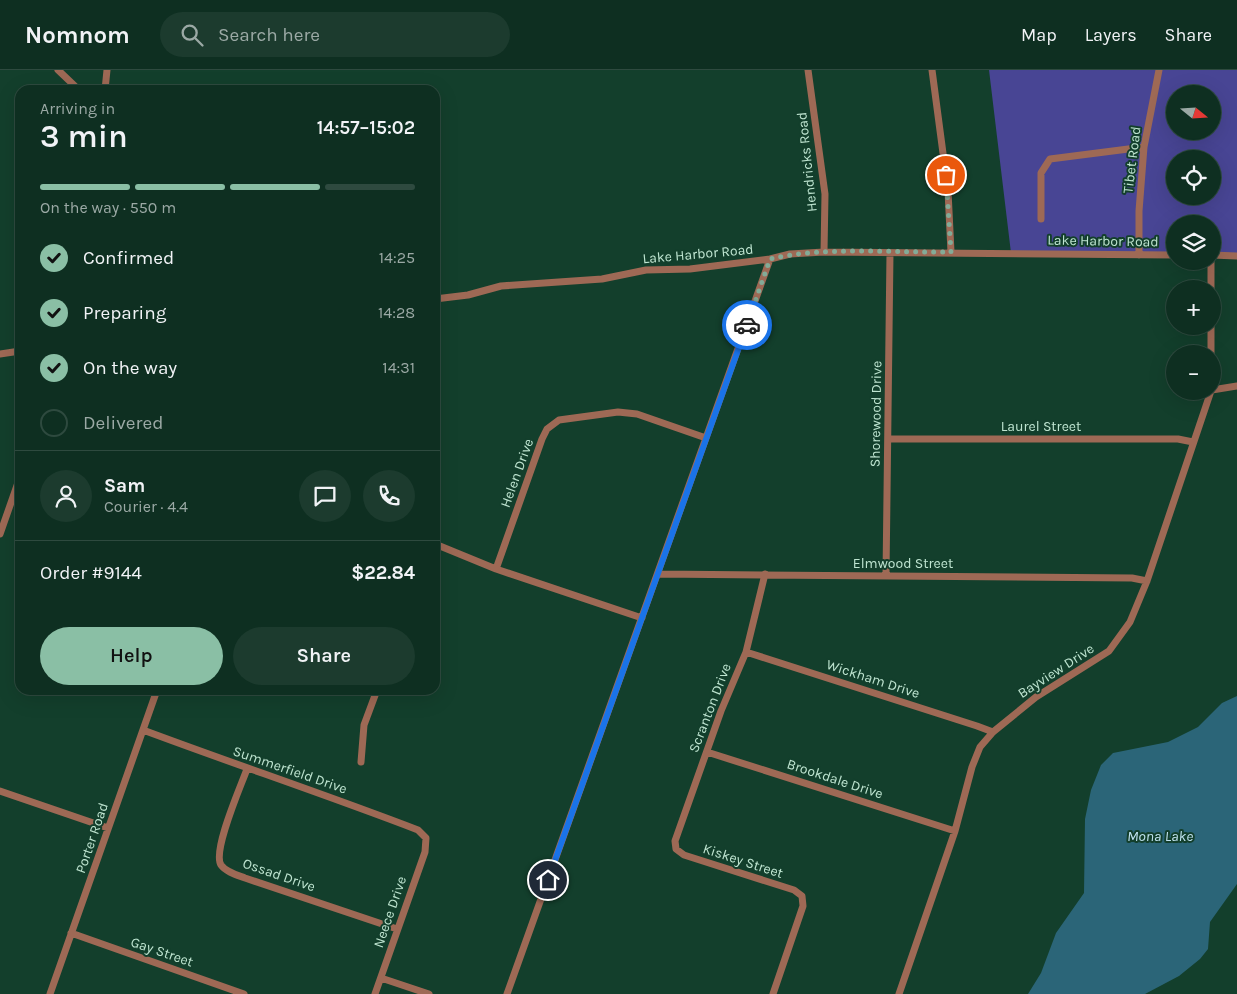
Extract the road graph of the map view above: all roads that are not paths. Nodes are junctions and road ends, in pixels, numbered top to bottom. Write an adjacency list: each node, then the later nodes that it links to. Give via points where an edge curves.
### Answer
1 (58, 70): 6 (street)
2 (107, 70): 7 (street)
3 (808, 70): 10 (street, Hendricks Road, via 825,194)
4 (932, 70): 11 (street, via 948,191)
5 (1159, 70): 8 (street, Tibet Road)
6 (74, 85)
7 (105, 85)
8 (1144, 147): 9 (street, via 1050,159 1040,173); 13 (street, Tibet Road, via 1138,215)
9 (1041, 219)
10 (824, 252): 12 (street, Lake Harbor Road); 17 (street, Lake Harbor Road)
11 (951, 252): 12 (street, Lake Harbor Road); 13 (street, Lake Harbor Road)
12 (890, 253): 25 (street, Shorewood Drive)
13 (1139, 255): 14 (street, Lake Harbor Road)
14 (1166, 255)
15 (1221, 255): 16 (street)
16 (1237, 256)
17 (770, 259): 18 (street, Lake Harbor Road, via 690,269 646,270 602,279 501,286); 24 (street)
18 (440, 298)
19 (15, 352): 20 (street)
20 (0, 354)
21 (1237, 386): 22 (street)
22 (1221, 389)
23 (1209, 400): 26 (street, Bayview Drive)
24 (706, 438): 30 (street, Helen Drive, via 637,414 618,412 559,420 547,429 542,440); 31 (street)
25 (888, 439): 26 (street, Laurel Street, via 1178,439); 33 (street, Shorewood Drive)
26 (1193, 442): 34 (street, Bayview Drive)
27 (15, 491): 28 (street)
28 (0, 534)
29 (440, 546): 30 (street)
30 (496, 569): 35 (street)
31 (658, 574): 32 (street, Elmwood Street); 35 (street)
32 (765, 574): 33 (street, Elmwood Street); 36 (street, Scranton Drive)
33 (886, 575): 34 (street, Elmwood Street, via 1132,578)
34 (1147, 581): 40 (street, Bayview Drive, via 1130,622 1109,651 1036,697)
35 (642, 618): 56 (street)
36 (746, 652): 40 (street, Wickham Drive); 41 (street, Scranton Drive)
37 (155, 695): 39 (street, Porter Road)
38 (375, 695): 42 (street, via 364,725)
39 (143, 730): 43 (street, Summerfield Drive); 45 (street, Porter Road)
40 (993, 732): 46 (street, Bayview Drive, via 980,747 972,767)
41 (707, 752): 46 (street, Brookdale Drive); 48 (street, Scranton Drive, via 675,841)
42 (361, 762)
43 (247, 769): 47 (street, Summerfield Drive, via 356,806 418,830); 49 (street, Ossad Drive, via 221,841 218,854 221,864 228,871 245,878)
44 (0, 791): 45 (street)
45 (108, 828): 50 (street, Porter Road)
46 (956, 831): 58 (street, Bayview Drive)
47 (426, 838): 49 (street, Neece Drive, via 425,852)
48 (676, 849): 57 (street, Kiskey Street, via 684,855 794,890 802,896 803,906)
49 (397, 929): 51 (street, Neece Drive)
50 (71, 934): 52 (street, Porter Road); 53 (street, Gay Street)
51 (381, 978): 54 (street, Neece Drive); 55 (street)
52 (50, 994)
53 (244, 994)
54 (374, 994)
55 (429, 994)
56 (507, 994)
57 (773, 994)
58 (899, 994)

